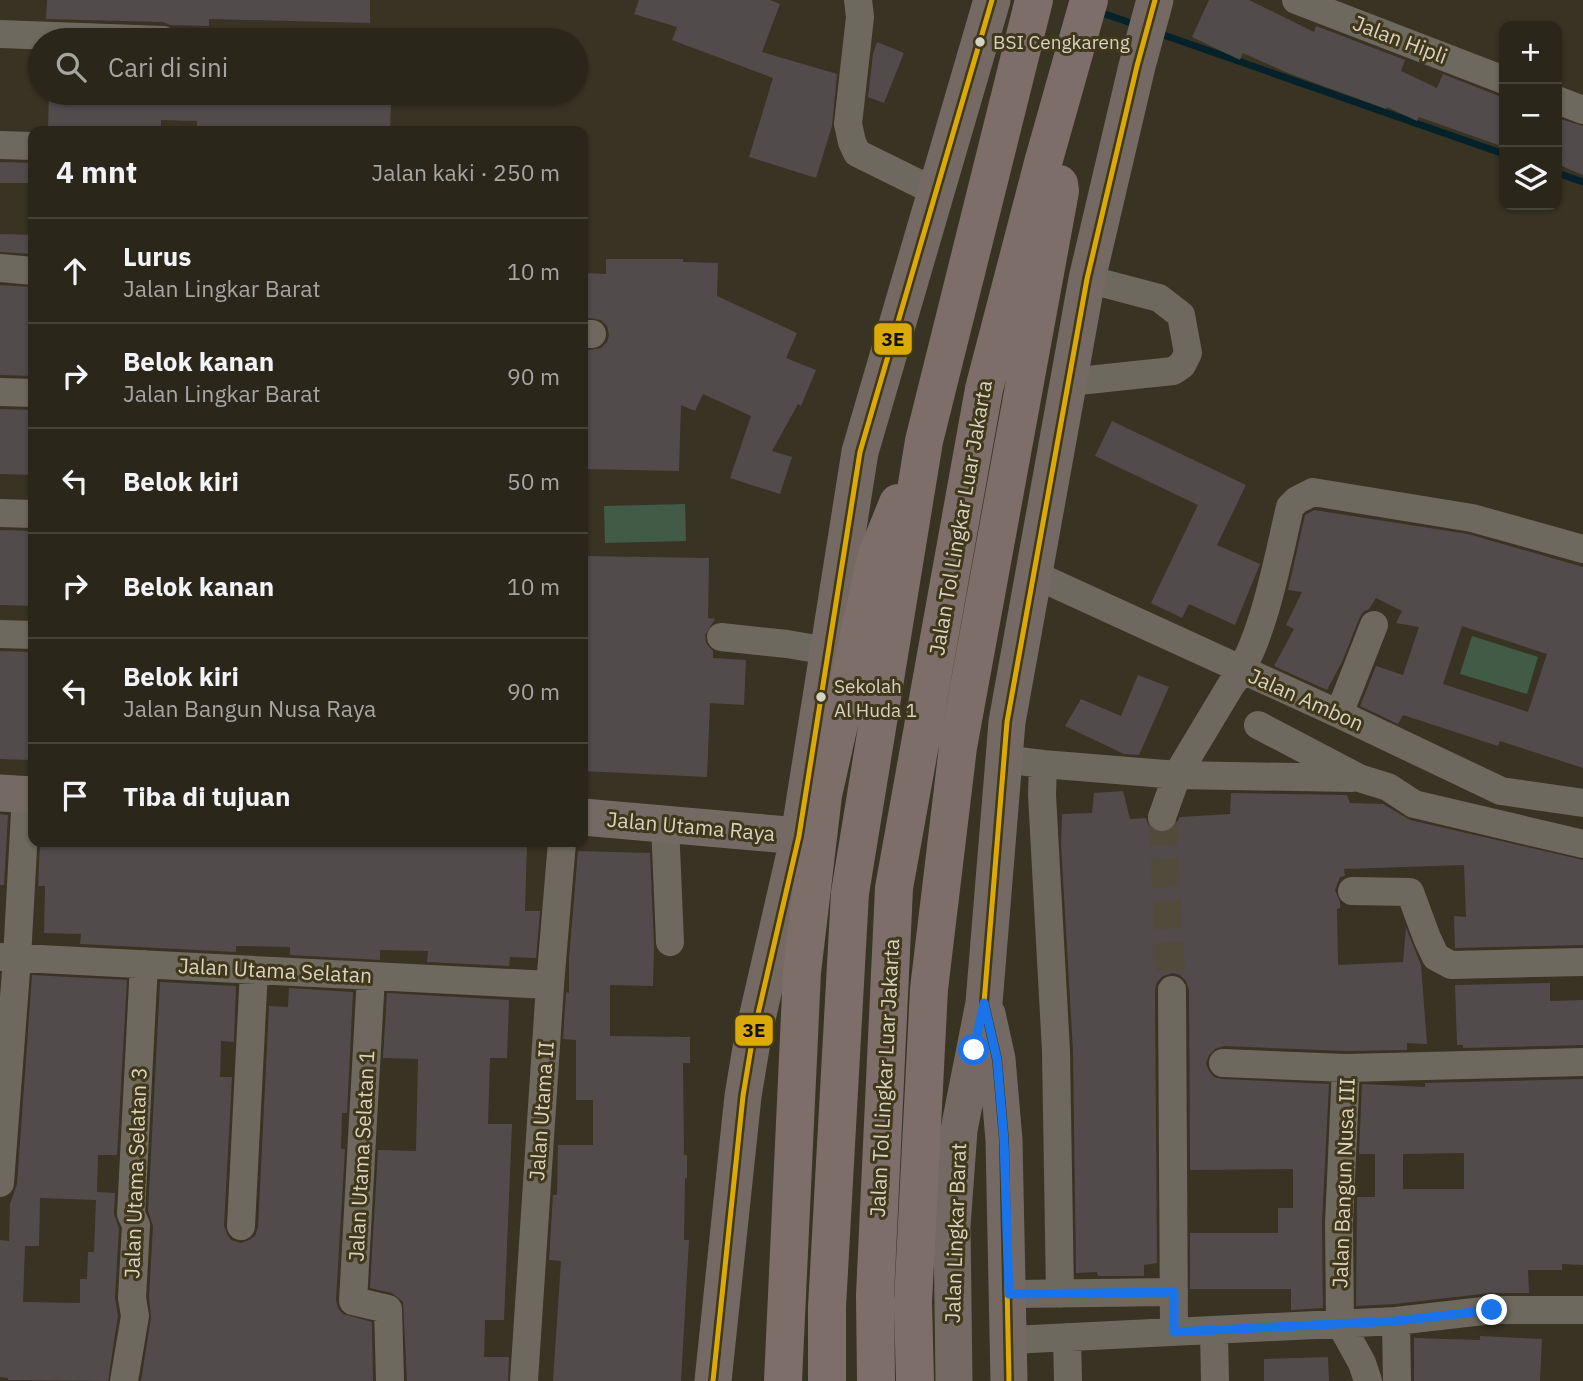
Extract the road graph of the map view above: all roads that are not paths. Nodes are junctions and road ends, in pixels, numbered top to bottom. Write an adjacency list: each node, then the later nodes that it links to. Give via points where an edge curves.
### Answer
1 (858, 0): 15 (street, via 848,124 852,142 857,153)
2 (1034, 0): 22 (highway)
3 (1089, 0): 14 (highway, Jalan Tol Lingkar Luar Jakarta)
4 (1155, 0): 18 (main road, Jalan Lingkar Barat)
5 (1296, 0): 9 (street, Jalan Hipli)
6 (988, 13): 15 (main road)
7 (0, 34): 8 (street)
8 (28, 35)
9 (1499, 78)
10 (1562, 102): 11 (street)
11 (1583, 110)
12 (0, 145): 13 (street)
13 (28, 146)
14 (1043, 163): 78 (highway, Jalan Tol Lingkar Luar Jakarta, via 984,389 894,888 875,1295); 79 (highway, via 1060,191 958,747 929,989 913,1303)
15 (936, 192): 31 (main road, via 860,452)
16 (0, 268): 17 (street)
17 (28, 271)
18 (1087, 279): 19 (main road, Jalan Lingkar Barat); 19 (street, via 1159,298 1181,315 1188,353 1173,371)
19 (1069, 382): 26 (main road, Jalan Lingkar Barat)
20 (0, 391): 21 (street)
21 (28, 393)
22 (924, 441): 76 (highway, via 877,555 823,795 802,972); 77 (highway, via 850,893)
23 (0, 513): 24 (street)
24 (28, 514)
25 (1583, 549): 32 (street, via 1472,518 1313,492 1290,507 1265,609)
26 (1035, 575): 32 (street, Jalan Ambon); 35 (main road, Jalan Lingkar Barat)
27 (1374, 625): 33 (street)
28 (0, 634): 29 (street)
29 (28, 635)
30 (721, 637): 31 (street)
31 (828, 651): 44 (main road)
32 (1242, 671): 33 (street, Jalan Ambon); 37 (street)
33 (1339, 714): 40 (street, Jalan Ambon, via 1501,791)
34 (1258, 724): 38 (street)
35 (1004, 759): 36 (street); 56 (main road, Jalan Lingkar Barat)
36 (1043, 764): 37 (street); 64 (street, via 1056,1051)
37 (1177, 775): 38 (street); 42 (street)
38 (1359, 778): 45 (street, via 1388,787 1414,804)
39 (21, 800): 49 (street)
40 (1583, 803)
41 (588, 817): 43 (main road, Jalan Utama Raya)
42 (1162, 817)
43 (664, 824): 44 (main road, Jalan Utama Raya); 48 (street)
44 (799, 836): 72 (main road, via 770,958)
45 (1583, 844)
46 (562, 847): 54 (street, Jalan Utama II)
47 (1352, 891): 50 (street, via 1410,892 1436,957 1451,965)
48 (670, 942)
49 (9, 957): 51 (street, Jalan Utama Selatan); 60 (street)
50 (1583, 962)
51 (144, 964): 52 (street, Jalan Utama Selatan); 73 (street, Jalan Utama Selatan 3, via 131,1214 136,1225 135,1315)
52 (254, 970): 53 (street, Jalan Utama Selatan); 61 (street)
53 (371, 976): 54 (street, Jalan Utama Selatan); 74 (street, Jalan Utama Selatan 1, via 354,1301 388,1309)
54 (550, 985): 75 (street, Jalan Utama II)
55 (1172, 990): 62 (street)
56 (984, 1003): 63 (main road, Jalan Lingkar Barat, via 997,1059 1004,1140); 80 (main road, Jalan Lingkar Barat, via 959,1130 952,1226)
57 (1583, 1062): 59 (street, Jalan Bangun Nusa III)
58 (1223, 1063): 59 (street)
59 (1346, 1068): 67 (street, Jalan Bangun Nusa III)
60 (0, 1183)
61 (242, 1226)
62 (1174, 1292): 64 (street); 68 (street)
63 (1009, 1294): 64 (street); 71 (main road, Jalan Lingkar Barat)
64 (1060, 1294)
65 (1583, 1310): 66 (street, via 1492,1310)
66 (1396, 1321): 67 (street); 85 (street)
67 (1340, 1323): 69 (street); 84 (street)
68 (1174, 1332): 69 (street); 70 (street)
69 (1214, 1332): 83 (street)
70 (1067, 1337): 71 (street); 82 (street)
71 (1009, 1340): 81 (main road, Jalan Lingkar Barat)
72 (729, 1379)
73 (124, 1381)
74 (390, 1381)
75 (524, 1381)
76 (783, 1381)
77 (827, 1381)
78 (876, 1381)
79 (915, 1381)
80 (954, 1381)
81 (1009, 1381)
82 (1068, 1381)
83 (1215, 1381)
84 (1368, 1381)
85 (1397, 1381)

